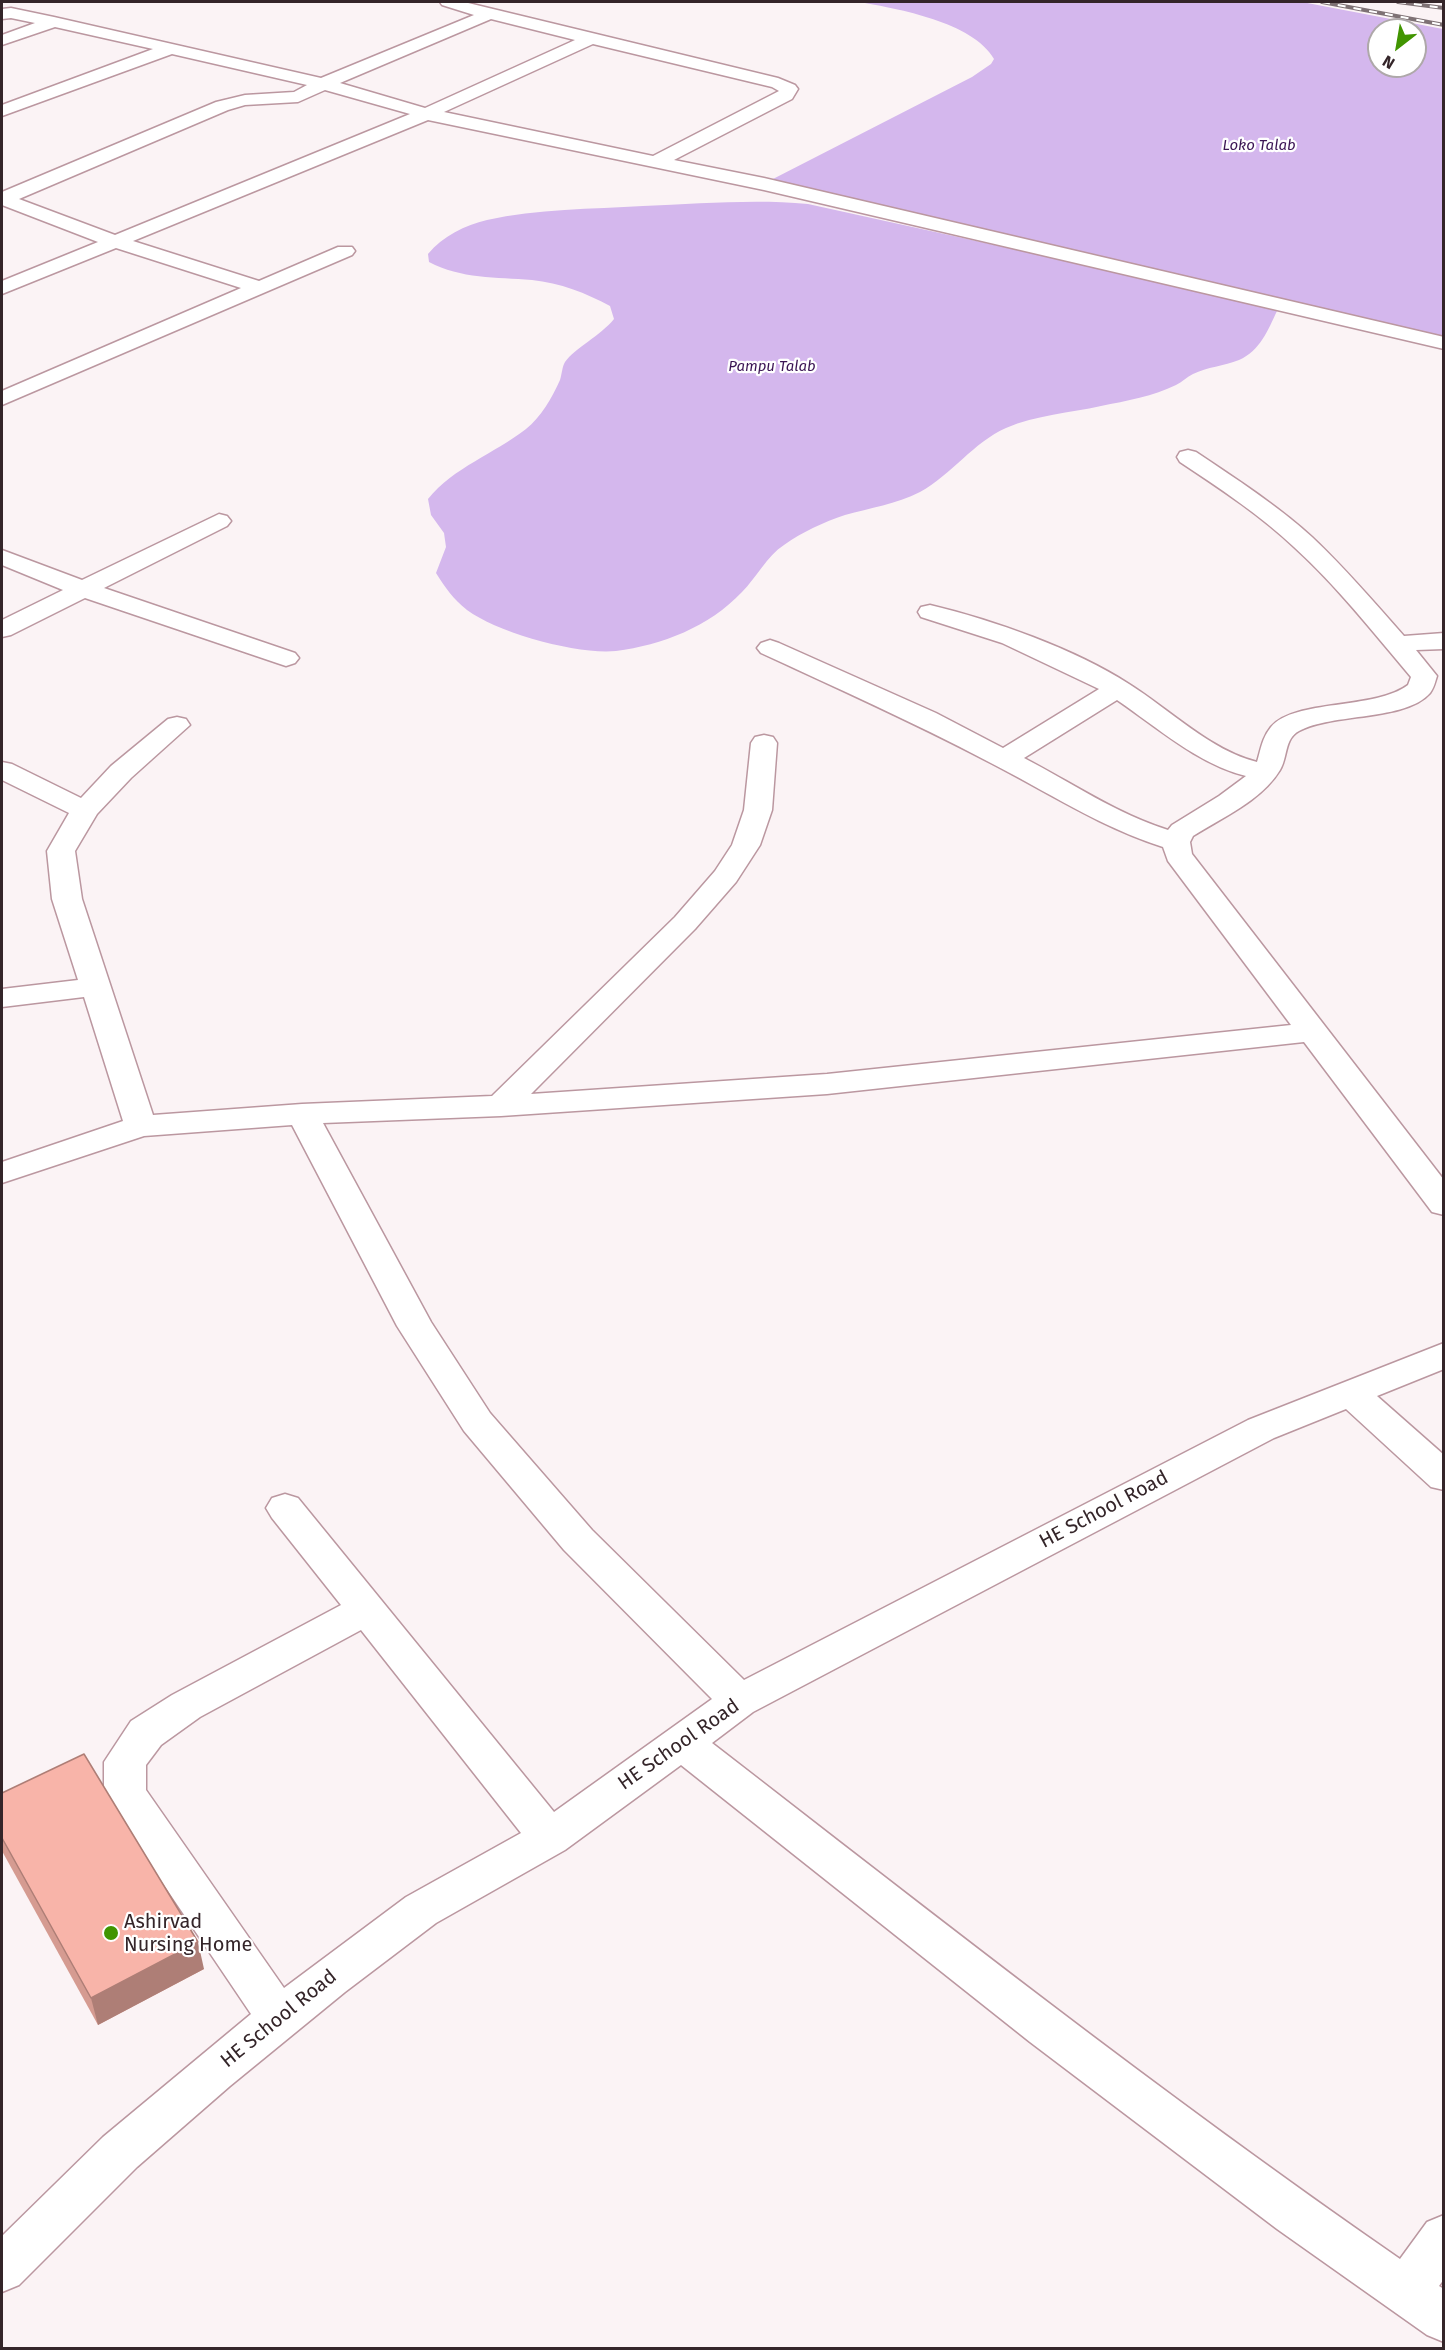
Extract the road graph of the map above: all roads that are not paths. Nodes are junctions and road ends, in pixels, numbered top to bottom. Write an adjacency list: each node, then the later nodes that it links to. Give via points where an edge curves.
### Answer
1 (448, 2): 3 (street)
2 (4, 12): 4 (street)
3 (489, 14): 5 (street); 8 (street)
4 (54, 22): 6 (street); 7 (street)
5 (592, 38): 10 (street); 11 (street, via 778,83 789,89 776,101)
6 (2, 40)
7 (172, 48): 8 (street); 9 (street)
8 (322, 84): 10 (street); 12 (street, via 298,97 245,100 222,106)
9 (2, 111)
10 (426, 114): 11 (street); 13 (street)
11 (655, 162): 17 (street)
12 (2, 199): 13 (street)
13 (116, 242): 15 (street); 16 (street)
14 (345, 251): 16 (street)
15 (2, 288)
16 (260, 288): 18 (street)
17 (1443, 343)
18 (2, 399)
19 (1188, 457): 26 (street, via 1251,499 1302,541)
20 (219, 521): 22 (street)
21 (2, 557): 22 (street)
22 (83, 589): 24 (street); 28 (street)
23 (930, 612): 29 (street, via 1011,638)
24 (2, 630)
25 (1443, 640): 26 (street)
26 (1398, 644): 34 (street, via 1424,676 1419,689 1403,699 1309,718 1289,726 1275,739)
27 (770, 648): 32 (street)
28 (286, 658)
29 (1118, 688): 32 (street); 34 (street, via 1216,756)
30 (177, 725): 35 (street, via 121,772)
31 (764, 743): 40 (street, via 758,810 746,845 726,876 686,923)
32 (1005, 758): 36 (street, via 1105,815)
33 (2, 770): 35 (street)
34 (1265, 772): 36 (street, via 1255,784 1182,831)
35 (85, 810): 37 (street, via 61,851 67,899)
36 (1176, 842): 39 (street, via 1178,855)
37 (94, 987): 38 (street); 42 (street)
38 (2, 998)
39 (1311, 1032): 40 (street, via 827,1084); 44 (street)
40 (501, 1106): 41 (street)
41 (302, 1114): 42 (street); 50 (street, via 414,1326 477,1422 578,1540)
42 (141, 1126): 43 (street)
43 (2, 1173)
44 (1443, 1204)
45 (1443, 1355): 46 (street, HE School Road)
46 (1351, 1393): 47 (street); 50 (street, HE School Road, via 1261,1428)
47 (1443, 1477)
48 (285, 1509): 49 (street)
49 (365, 1610): 52 (street); 53 (street, via 186,1706 146,1732 125,1762 125,1792)
50 (739, 1701): 51 (street, HE School Road)
51 (681, 1743): 52 (street, HE School Road); 56 (street, via 1046,2028 1294,2213)
52 (550, 1838): 53 (street, HE School Road, via 421,1910)
53 (279, 2018): 55 (street, HE School Road, via 120,2152)
54 (1443, 2238): 56 (street)
55 (2, 2269)
56 (1425, 2304)

